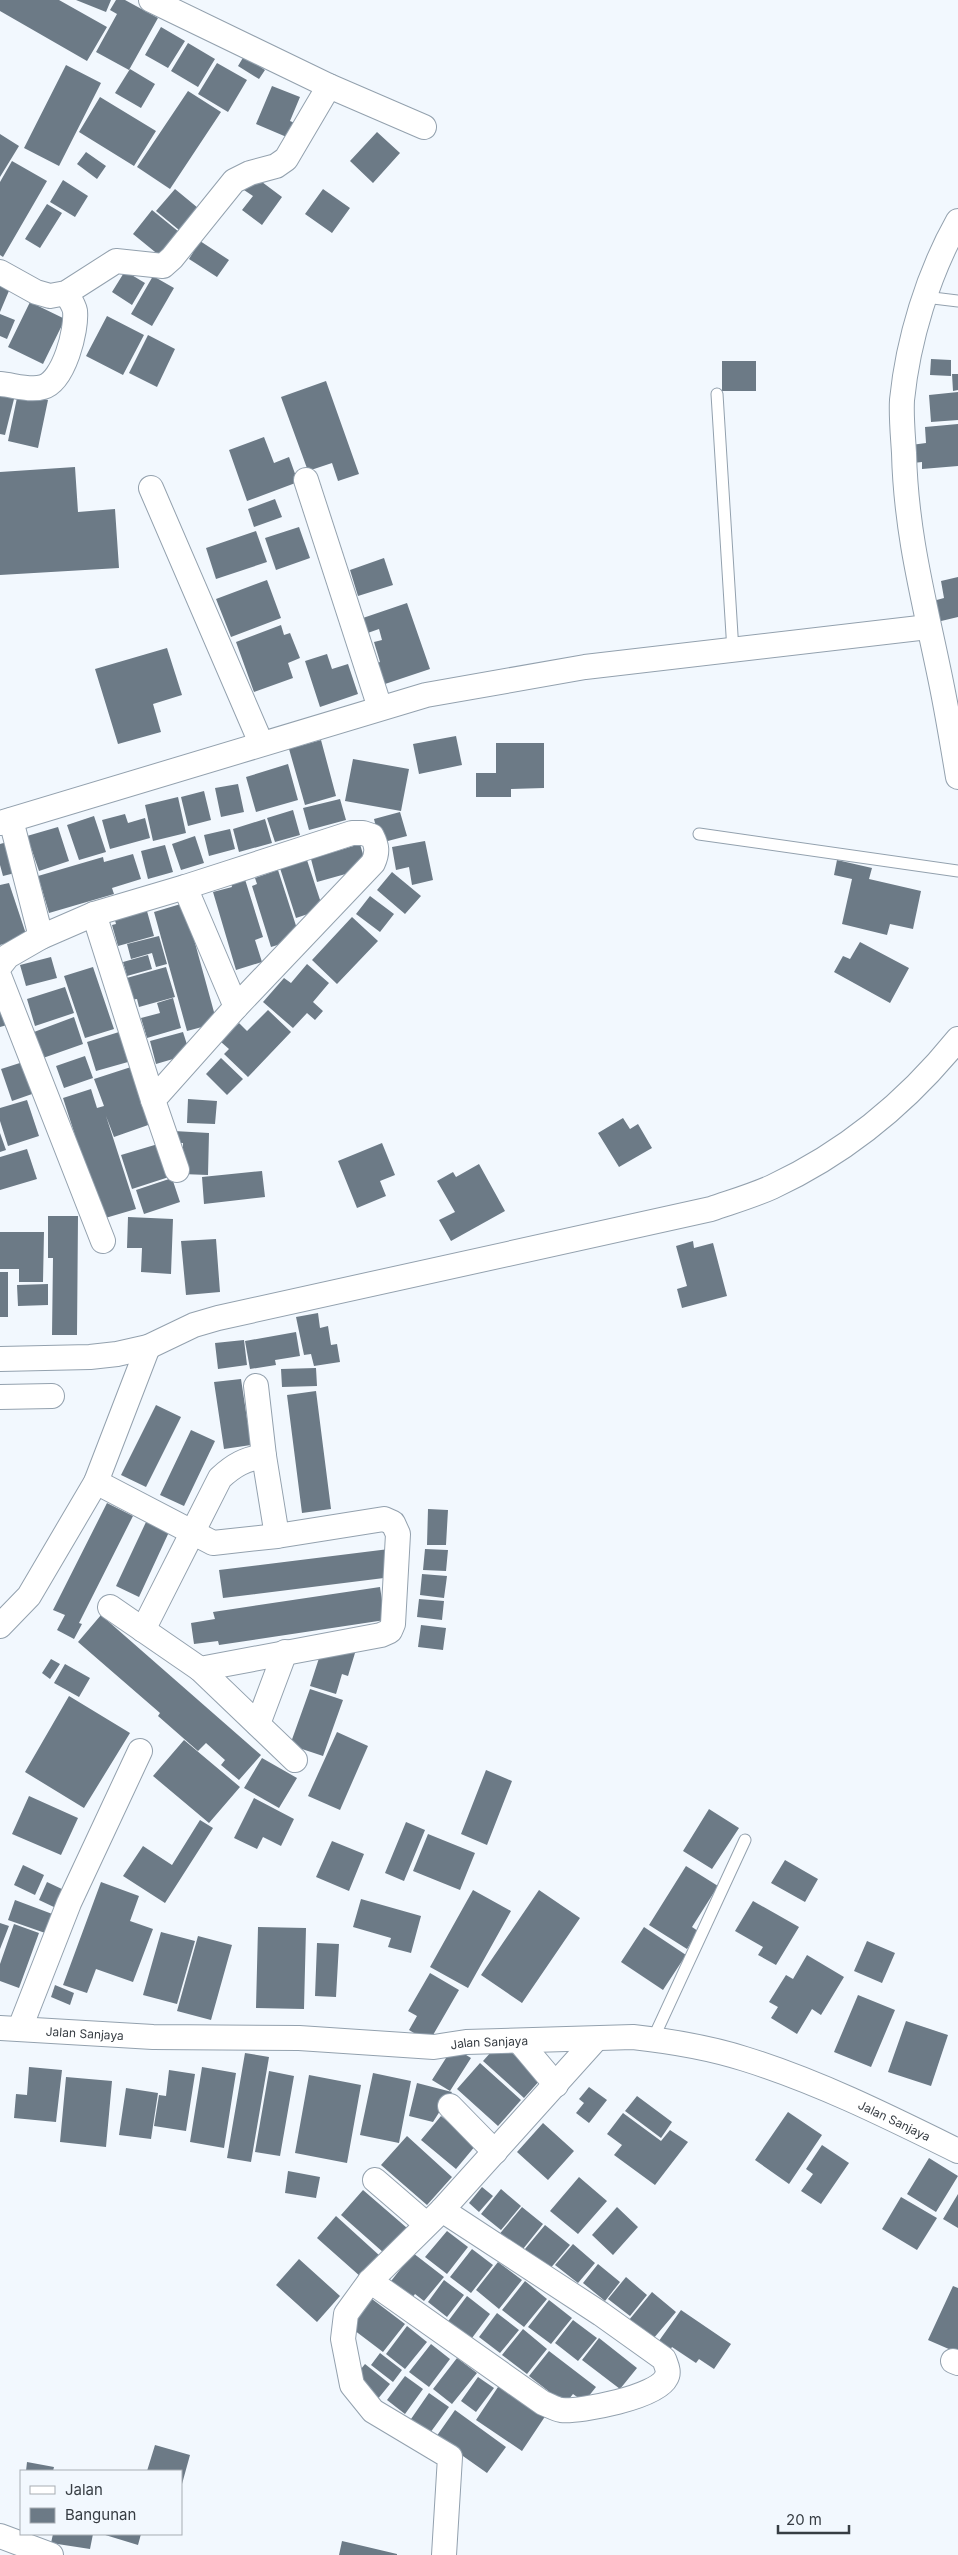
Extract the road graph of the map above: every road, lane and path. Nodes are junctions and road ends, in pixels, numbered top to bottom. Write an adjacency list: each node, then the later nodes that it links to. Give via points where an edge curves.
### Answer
1 (151, 0): 2 (street)
2 (329, 86): 3 (street); 6 (street, via 286,159 276,166 250,172 234,181 163,266 116,261)
3 (424, 127)
4 (958, 221): 7 (street)
5 (0, 272): 6 (street, via 36,292 50,296)
6 (66, 293): 9 (street, via 75,310 66,361 56,377 44,387)
7 (925, 297): 8 (lane); 13 (street, via 910,352 902,401 905,497)
8 (958, 301)
9 (0, 384)
10 (716, 394): 14 (lane)
11 (306, 480): 15 (street)
12 (151, 488): 16 (street)
13 (928, 627): 14 (street); 17 (street)
14 (733, 651): 15 (street, via 585,667 426,694)
15 (380, 708): 16 (street)
16 (262, 743): 18 (street)
17 (958, 777)
18 (5, 822): 23 (street)
19 (699, 834): 20 (lane)
20 (958, 872)
21 (185, 887): 22 (street); 26 (street); 26 (street, via 352,833 363,832 372,836 376,845 373,863)
22 (94, 914): 23 (street); 28 (street)
23 (41, 937): 24 (street, via 8,956)
24 (0, 966)
25 (0, 978): 30 (street)
26 (236, 1007): 28 (street)
27 (958, 1039): 31 (street, via 936,1066 882,1118 838,1150 755,1193 711,1209 218,1318 194,1325)
28 (153, 1100): 29 (street)
29 (177, 1170)
30 (103, 1240)
31 (148, 1347): 32 (street, via 90,1357); 37 (street)
32 (0, 1359)
33 (256, 1386): 36 (street)
34 (52, 1396): 35 (street)
35 (0, 1397)
36 (264, 1456): 38 (street, via 245,1459 220,1478); 39 (street)
37 (96, 1482): 38 (street); 41 (street, via 29,1596)
38 (192, 1532): 39 (street, via 221,1544); 42 (street)
39 (277, 1536): 43 (street, via 384,1519 393,1523 398,1534 390,1631)
40 (110, 1607): 42 (street)
41 (0, 1626)
42 (143, 1630): 44 (street)
43 (285, 1652): 44 (street); 45 (street)
44 (200, 1669): 45 (street)
45 (258, 1724): 47 (street)
46 (140, 1751): 49 (street)
47 (295, 1760)
48 (746, 1840): 51 (lane)
49 (10, 2028): 52 (street, Jalan Sanjaya, via 153,2036 299,2038 408,2047)
50 (596, 2038): 51 (street, Jalan Sanjaya); 52 (street, Jalan Sanjaya); 53 (street)
51 (653, 2039): 55 (street, Jalan Sanjaya, via 744,2059 859,2103)
52 (519, 2041): 53 (street)
53 (556, 2085): 56 (street)
54 (450, 2106): 56 (street)
55 (958, 2151)
56 (495, 2152): 58 (street)
57 (374, 2180): 58 (street)
58 (434, 2217): 59 (street); 59 (street, via 602,2314 664,2360 668,2369 666,2378 657,2388 611,2403 583,2410 560,2410 543,2403)
59 (370, 2281): 62 (street, via 346,2314 343,2339 352,2385 373,2411 450,2457)
60 (0, 2536): 61 (street)
61 (51, 2555)
62 (444, 2555)

